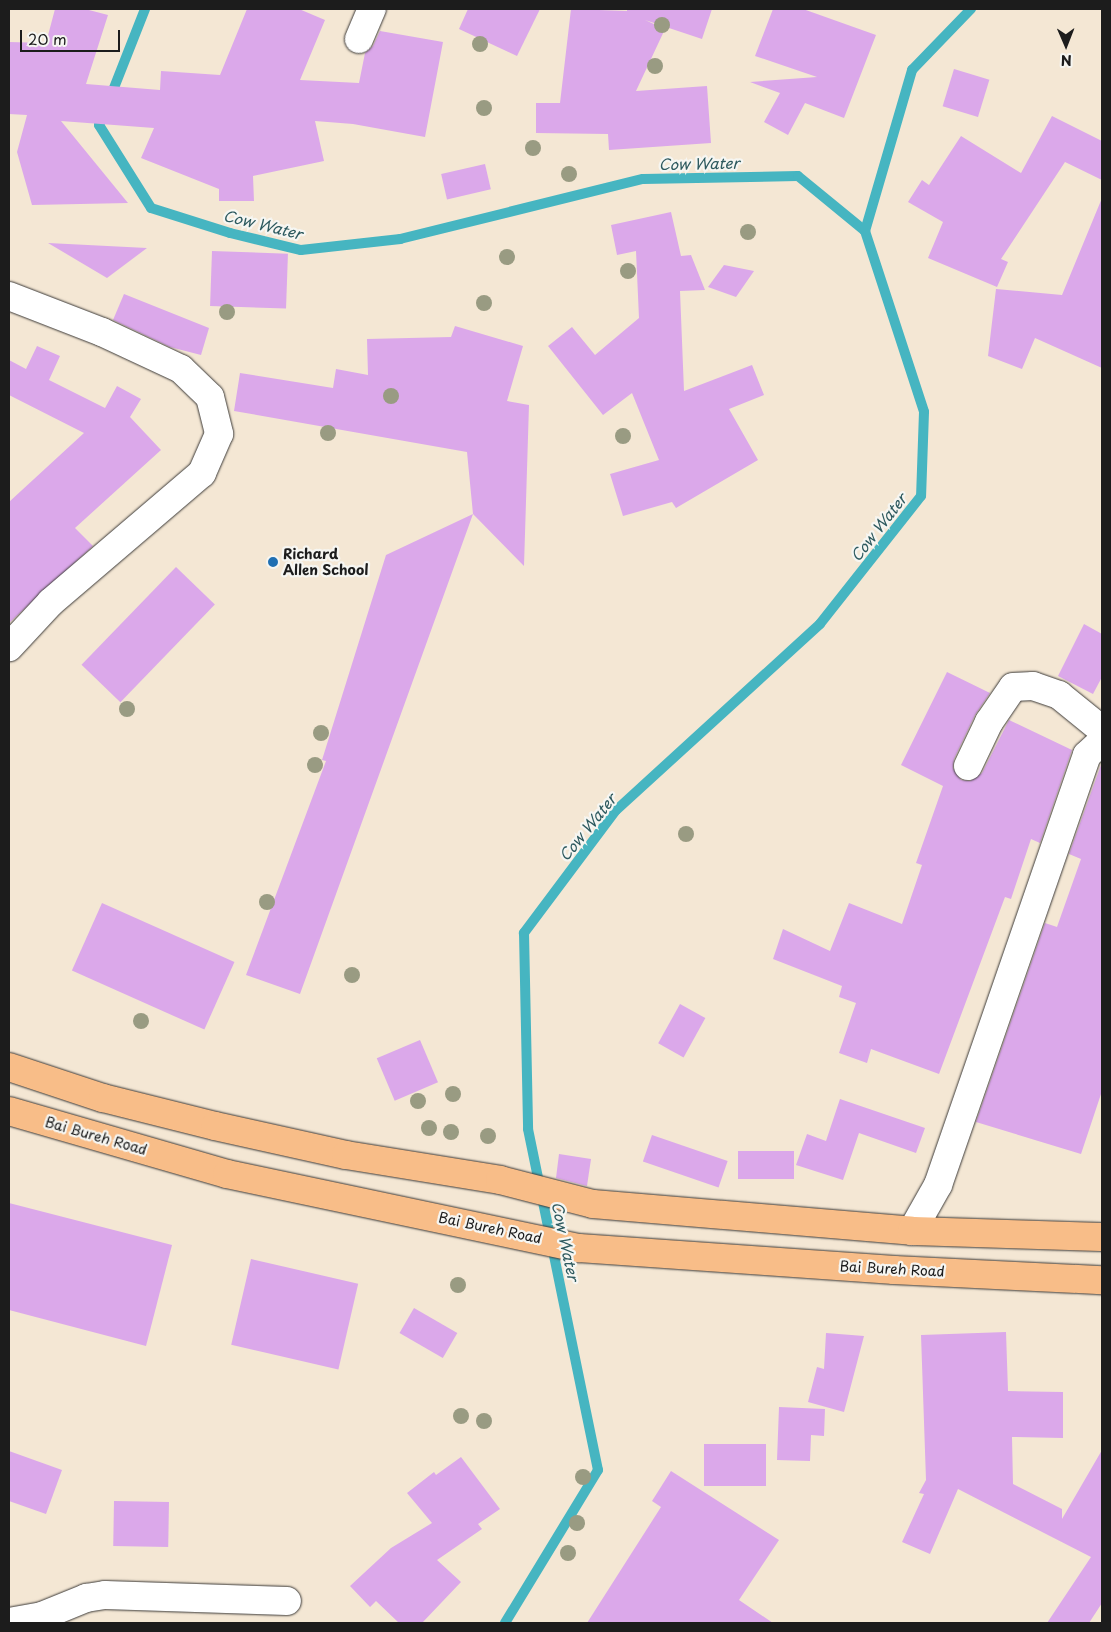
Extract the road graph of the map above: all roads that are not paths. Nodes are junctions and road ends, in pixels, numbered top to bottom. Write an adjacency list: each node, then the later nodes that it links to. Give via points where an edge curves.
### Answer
1 (372, 9): 2 (street)
2 (359, 39)
3 (9, 296): 4 (street, via 102,332 181,369 210,397 219,434 202,473 51,602)
4 (9, 647)
5 (1102, 730): 7 (street, via 1059,695 1033,686 1013,687 989,722)
6 (1095, 748): 10 (street, via 938,1185)
7 (968, 766)
8 (9, 1067): 10 (highway, via 103,1098 215,1126 346,1155 500,1180 593,1204)
9 (9, 1111): 12 (highway, Bai Bureh Road, via 227,1174 579,1248 894,1270)
10 (912, 1231): 11 (highway)
11 (1102, 1237)
12 (1102, 1280)
13 (287, 1601): 14 (street, via 105,1595 86,1598 42,1616)
14 (9, 1622)

